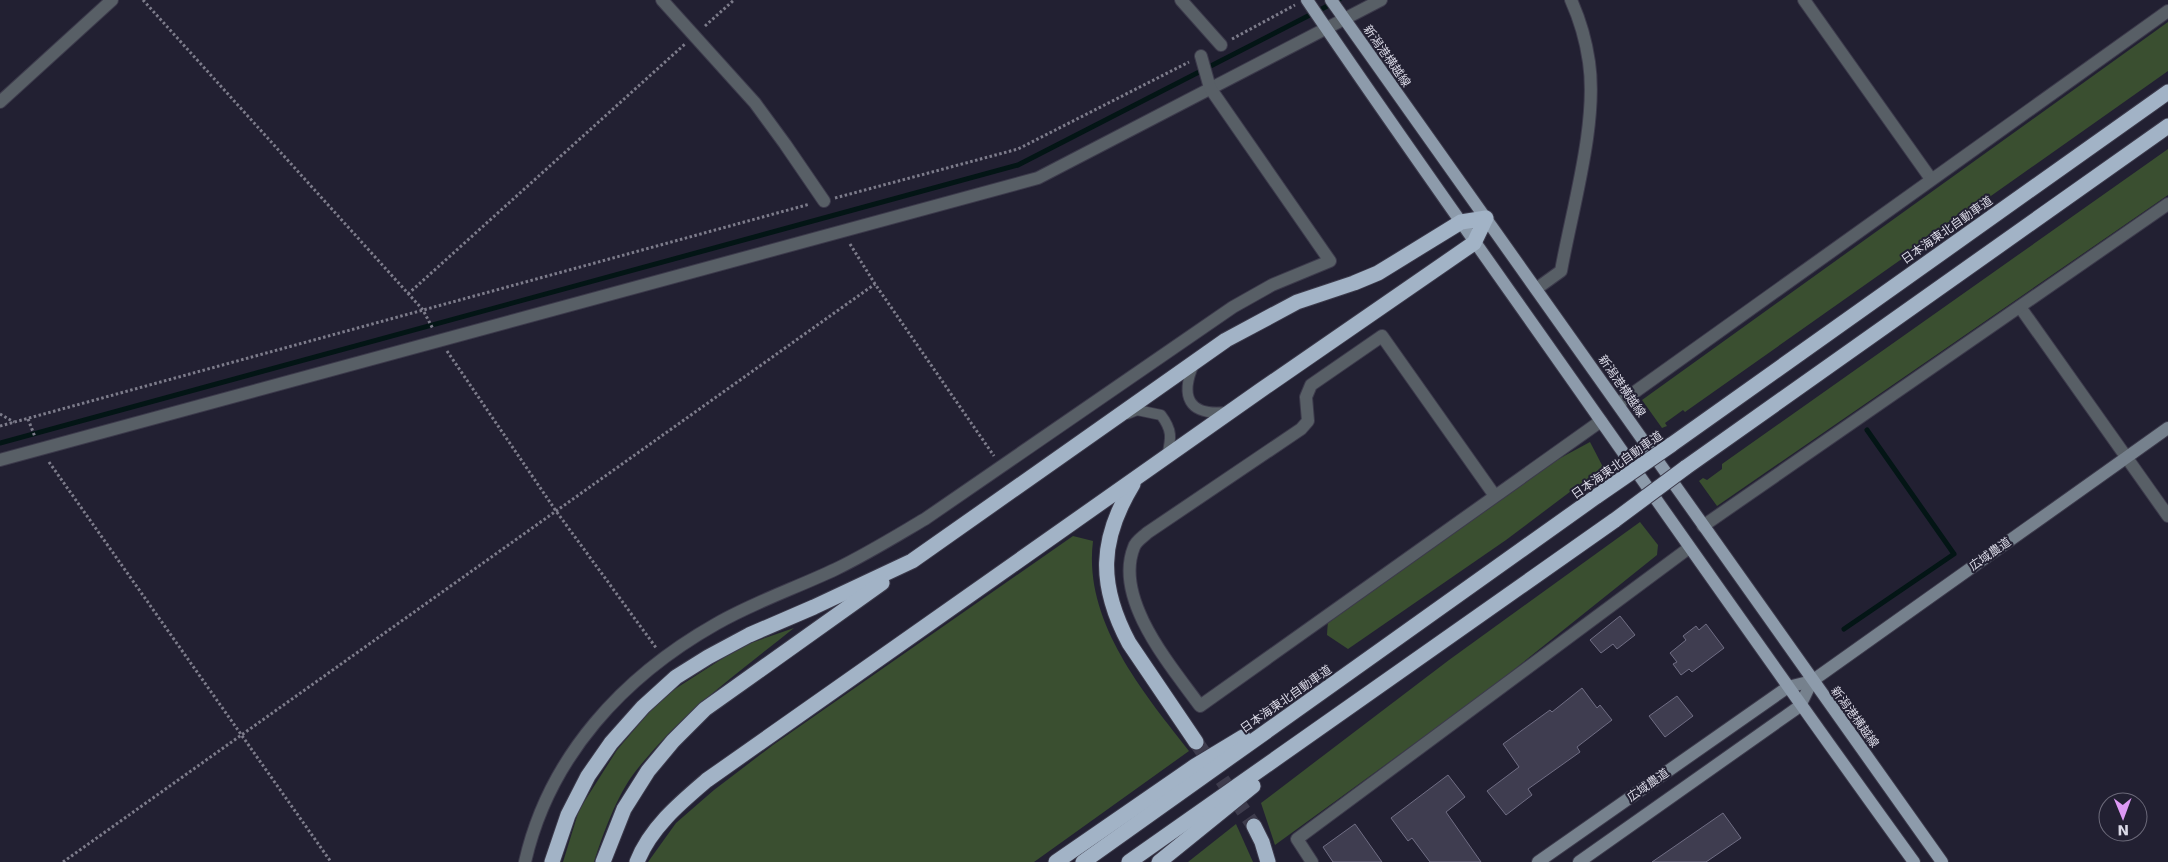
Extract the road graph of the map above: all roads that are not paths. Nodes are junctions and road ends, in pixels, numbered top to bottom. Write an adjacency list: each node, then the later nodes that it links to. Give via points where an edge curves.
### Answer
1 (112, 0): 16 (street)
2 (662, 0): 19 (street, via 755,104)
3 (1181, 0): 12 (street)
4 (1331, 0): 10 (main road, 新潟港横越線)
5 (1381, 0): 10 (street)
6 (1571, 0): 24 (street, via 1580,21 1590,63 1588,124 1561,271)
7 (1804, 0): 18 (street)
8 (1302, 2): 11 (main road)
9 (2168, 12): 18 (street)
10 (1344, 19): 11 (street); 21 (main road, 新潟港横越線)
11 (1326, 29): 14 (street); 22 (main road)
12 (1221, 45)
13 (1201, 56): 14 (street)
14 (1210, 88): 34 (street, via 1038,178); 48 (street, via 1330,262 1272,285 1233,307 925,519 877,548 717,623 642,674 610,704 569,758 542,811)
15 (2168, 92): 41 (highway, 日本海東北自動車道, bridge)
16 (0, 102)
17 (2168, 126): 44 (highway, bridge)
18 (1931, 179): 27 (street)
19 (824, 201)
20 (2168, 204): 25 (street)
21 (1486, 218): 22 (highway); 23 (highway); 24 (main road, 新潟港横越線)
22 (1461, 222): 23 (main road); 26 (highway, via 1378,272 1354,284 1297,302 1226,340)
23 (1474, 243): 28 (highway); 30 (main road)
24 (1536, 289): 27 (main road, 新潟港横越線)
25 (2020, 307): 33 (street); 38 (street)
26 (1196, 361): 28 (lane, via 1186,386 1192,405 1201,412); 29 (highway)
27 (1618, 404): 38 (main road, 新潟港横越線)
28 (1230, 412): 32 (highway)
29 (1114, 418): 32 (lane, via 1138,410 1161,415 1171,434); 40 (highway)
30 (1601, 421): 36 (street); 39 (main road)
31 (2168, 428): 33 (street, 広域農道)
32 (1167, 457): 35 (highway)
33 (2127, 457): 37 (street); 42 (street, 広域農道)
34 (0, 460)
35 (1135, 480): 46 (highway, via 1110,533 1106,552 1108,593 1130,643); 51 (highway, via 707,780 656,829)
36 (1495, 496): 36 (street, via 1382,336 1312,385 1306,398 1308,421 1302,429 1134,545 1130,582 1140,613 1159,649 1200,706)
37 (2168, 516)
38 (1703, 526): 42 (main road, 新潟港横越線)
39 (1689, 548): 43 (main road); 57 (street, via 1297,839)
40 (912, 561): 49 (highway, via 748,635 676,677 643,706 588,776 568,815); 50 (highway, via 692,722 648,771 628,801)
41 (1342, 677): 52 (highway, via 1195,766); 53 (highway, 日本海東北自動車道)
42 (1812, 681): 43 (street, 広域農道); 45 (street, 広域農道); 61 (main road, 新潟港横越線)
43 (1788, 687): 45 (main road); 58 (street, 広域農道)
44 (1364, 697): 54 (highway); 55 (highway)
45 (1800, 706): 59 (street, 広域農道); 60 (main road)
46 (1196, 742)
47 (1254, 826): 56 (highway)
48 (525, 862)
49 (552, 862)
50 (603, 862)
51 (637, 862)
52 (1056, 862)
53 (1082, 862)
54 (1129, 862)
55 (1159, 862)
56 (1268, 862)
57 (1312, 862)
58 (1538, 862)
59 (1579, 862)
60 (1914, 862)
61 (1942, 862)

